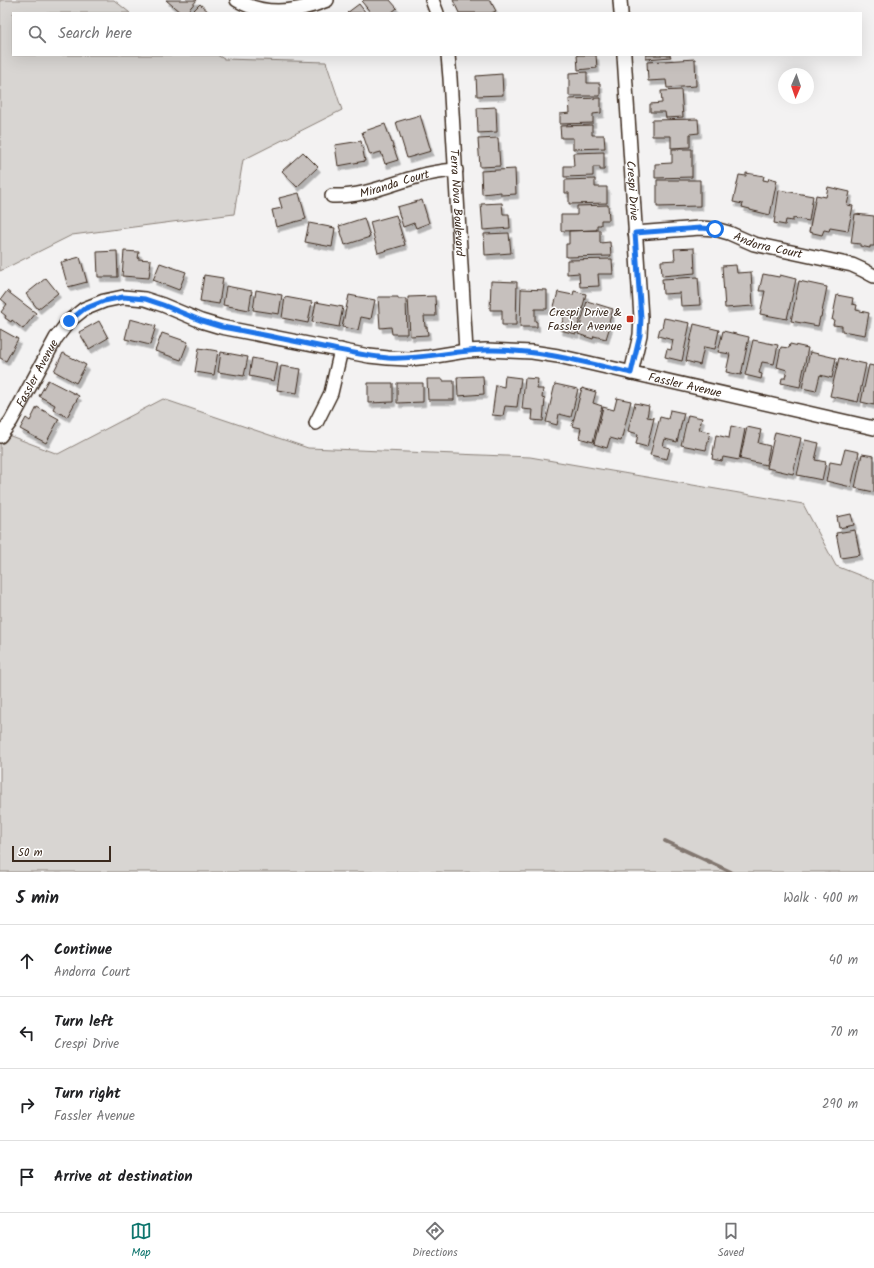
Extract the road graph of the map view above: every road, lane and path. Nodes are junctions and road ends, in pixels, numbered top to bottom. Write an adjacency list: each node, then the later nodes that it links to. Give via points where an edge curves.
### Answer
1 (238, 0): 2 (street, via 264,10 284,12)
2 (326, 0)
3 (432, 0): 5 (street)
4 (620, 0): 6 (street)
5 (437, 12)
6 (621, 12)
7 (448, 56): 9 (street, Terra Nova Boulevard)
8 (624, 56): 11 (street, Crespi Drive)
9 (456, 170): 10 (street, Miranda Court, via 418,176 368,192); 14 (street, Terra Nova Boulevard)
10 (332, 196)
11 (635, 233): 12 (street, Andorra Court, via 715,229 754,244 852,265); 15 (street, Crespi Drive, via 641,318 640,335)
12 (874, 276)
13 (341, 350): 14 (street, Fassler Avenue, via 369,356 409,359); 16 (street, via 331,393); 18 (street, Fassler Avenue, via 222,327 145,299 123,297 104,301 84,309 69,321 56,338)
14 (466, 351): 15 (street, Fassler Avenue, via 532,352)
15 (631, 373): 17 (street, Fassler Avenue)
16 (316, 422)
17 (874, 428)
18 (2, 434)

